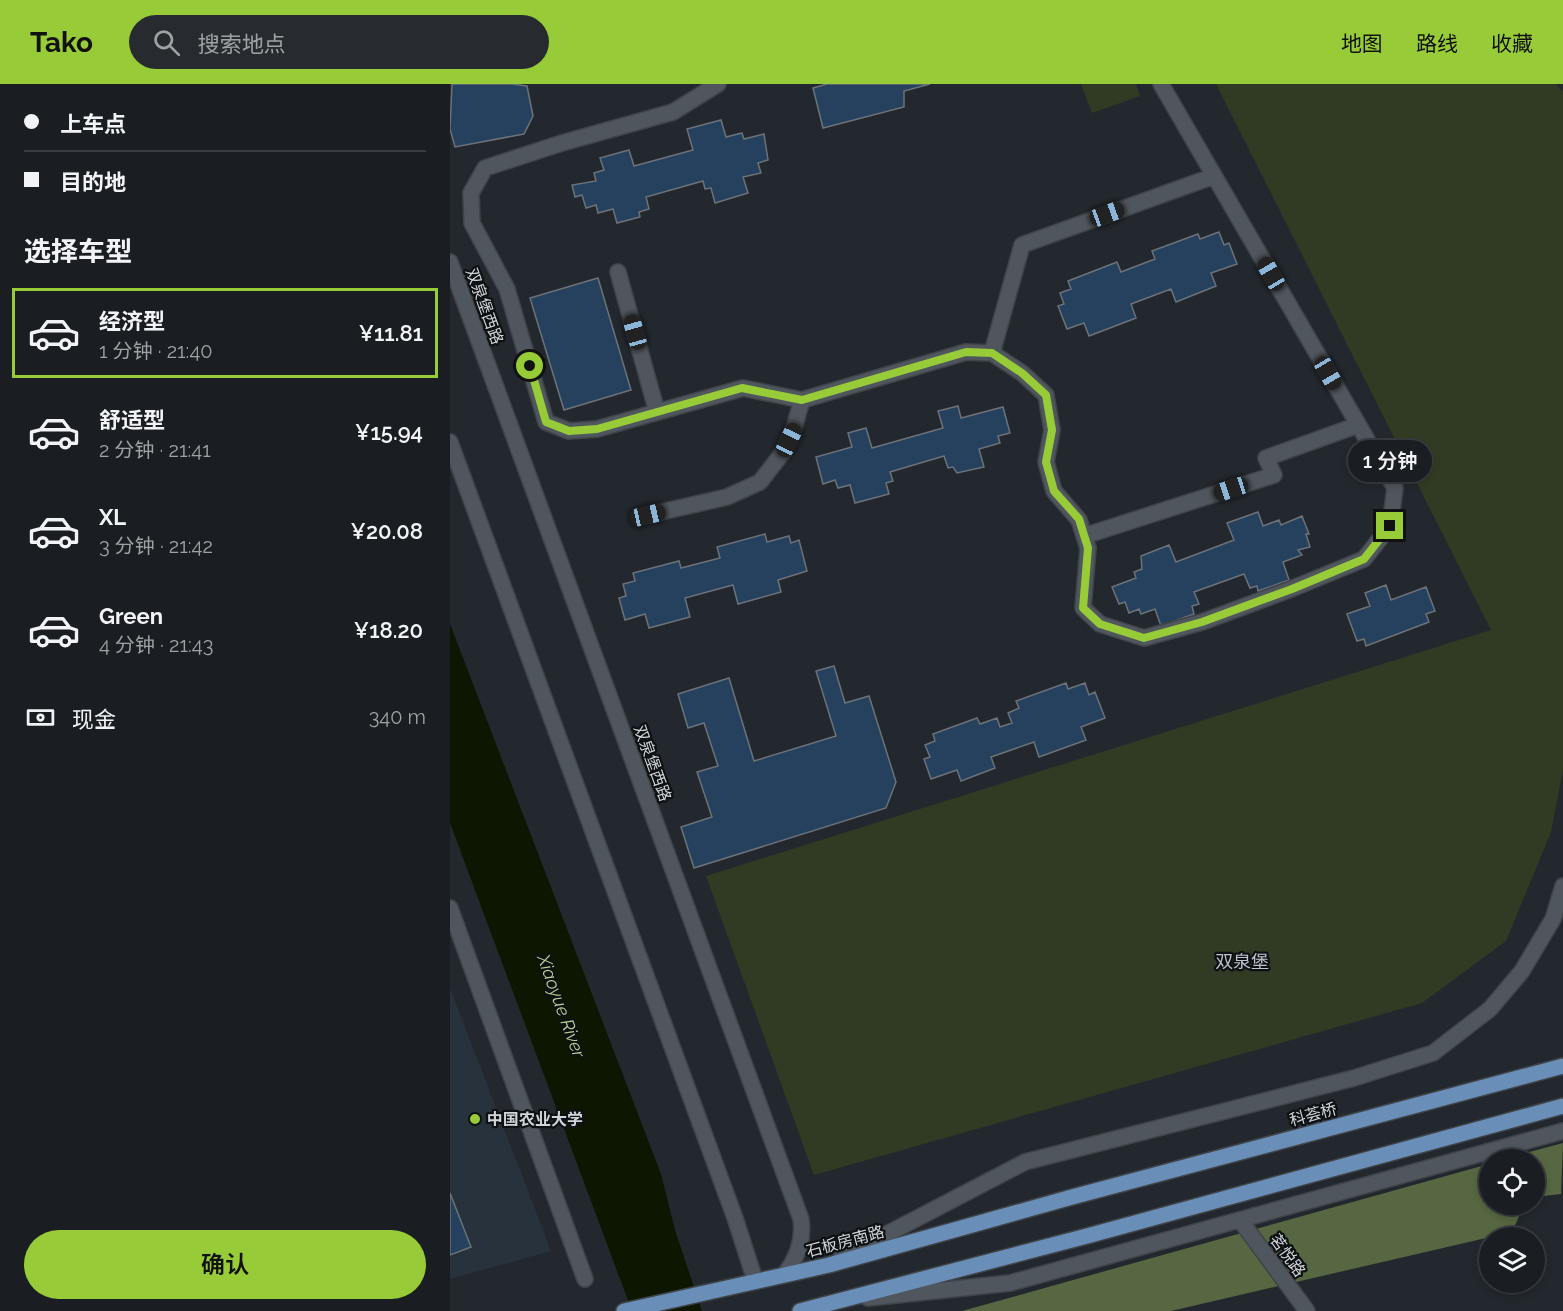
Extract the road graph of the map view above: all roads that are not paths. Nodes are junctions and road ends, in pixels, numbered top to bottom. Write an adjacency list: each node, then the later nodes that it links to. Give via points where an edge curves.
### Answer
1 (718, 84): 8 (street, via 673,112 485,168 471,194 472,223 507,289 546,422 569,431 597,429)
2 (1161, 84): 3 (street)
3 (1214, 176): 6 (street, via 1022,244); 9 (street)
4 (450, 262): 21 (street, 双泉堡西路, via 801,1219 803,1234 795,1262)
5 (618, 272): 8 (street)
6 (992, 353): 7 (street, via 966,352); 12 (street, via 1046,395 1052,430 1046,462 1054,491 1079,519)
7 (802, 400): 8 (street, via 742,388); 11 (street, via 784,451 760,482 727,497)
8 (657, 412)
9 (1358, 425): 12 (street, via 1266,458 1274,475); 12 (street, via 1395,488 1390,526 1364,559 1292,589 1202,622 1144,638 1100,624 1083,608 1088,548)
10 (450, 442): 23 (street)
11 (648, 515)
12 (1084, 536)
13 (1563, 886): 20 (street, via 1553,920 1522,970 1490,1009 1433,1053 1354,1078 1026,1162)
14 (450, 908): 22 (street)
15 (1563, 1066): 18 (main road, 科荟桥)
16 (1563, 1106): 24 (main road)
17 (1563, 1131): 19 (street)
18 (1072, 1197): 20 (main road, 石板房南路)
19 (1240, 1220): 24 (street, via 1010,1283); 27 (street, 茗悦路)
20 (829, 1264): 21 (main road, 石板房南路)
21 (785, 1274): 23 (main road, 石板房南路)
22 (585, 1279)
23 (755, 1280): 25 (main road, 石板房南路)
24 (835, 1305): 26 (main road)
25 (624, 1311)
26 (800, 1311)
27 (1307, 1311)

